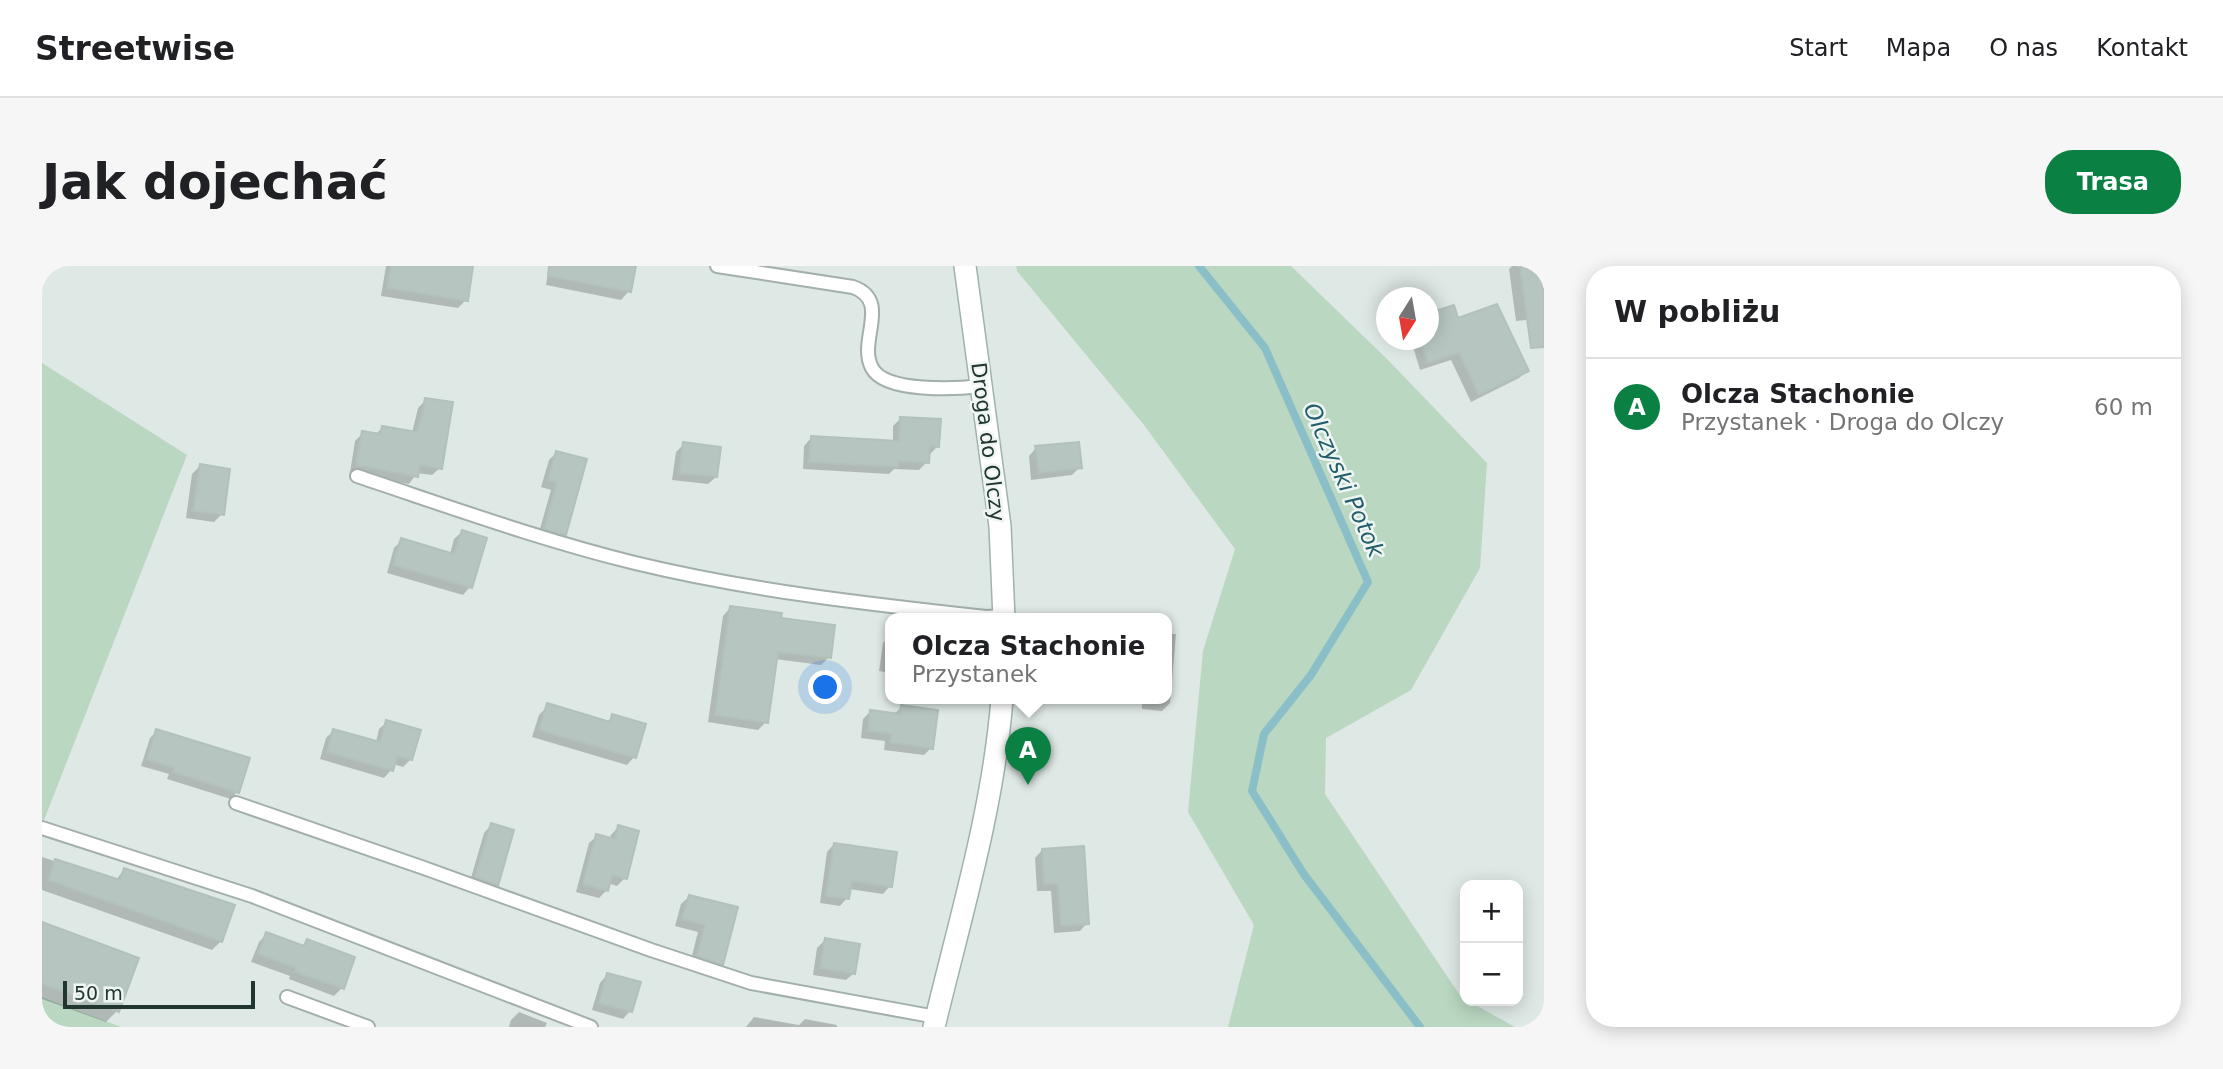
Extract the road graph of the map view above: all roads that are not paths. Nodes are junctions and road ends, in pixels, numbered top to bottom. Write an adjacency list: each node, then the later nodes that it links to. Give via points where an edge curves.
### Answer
1 (717, 266): 3 (lane, via 865,291 872,310 869,358 880,377 894,384)
2 (965, 266): 3 (street, Droga do Olczy)
3 (981, 386): 6 (street, Droga do Olczy, via 999,526)
4 (357, 476): 5 (lane, via 556,542 636,563 753,589)
5 (949, 613)
6 (1004, 613)
7 (1001, 704): 11 (street, via 989,800)
8 (236, 803): 11 (lane, via 751,983)
9 (42, 828): 13 (lane, via 252,896)
10 (287, 996): 12 (lane)
11 (935, 1022)
12 (368, 1027)
13 (591, 1027)

